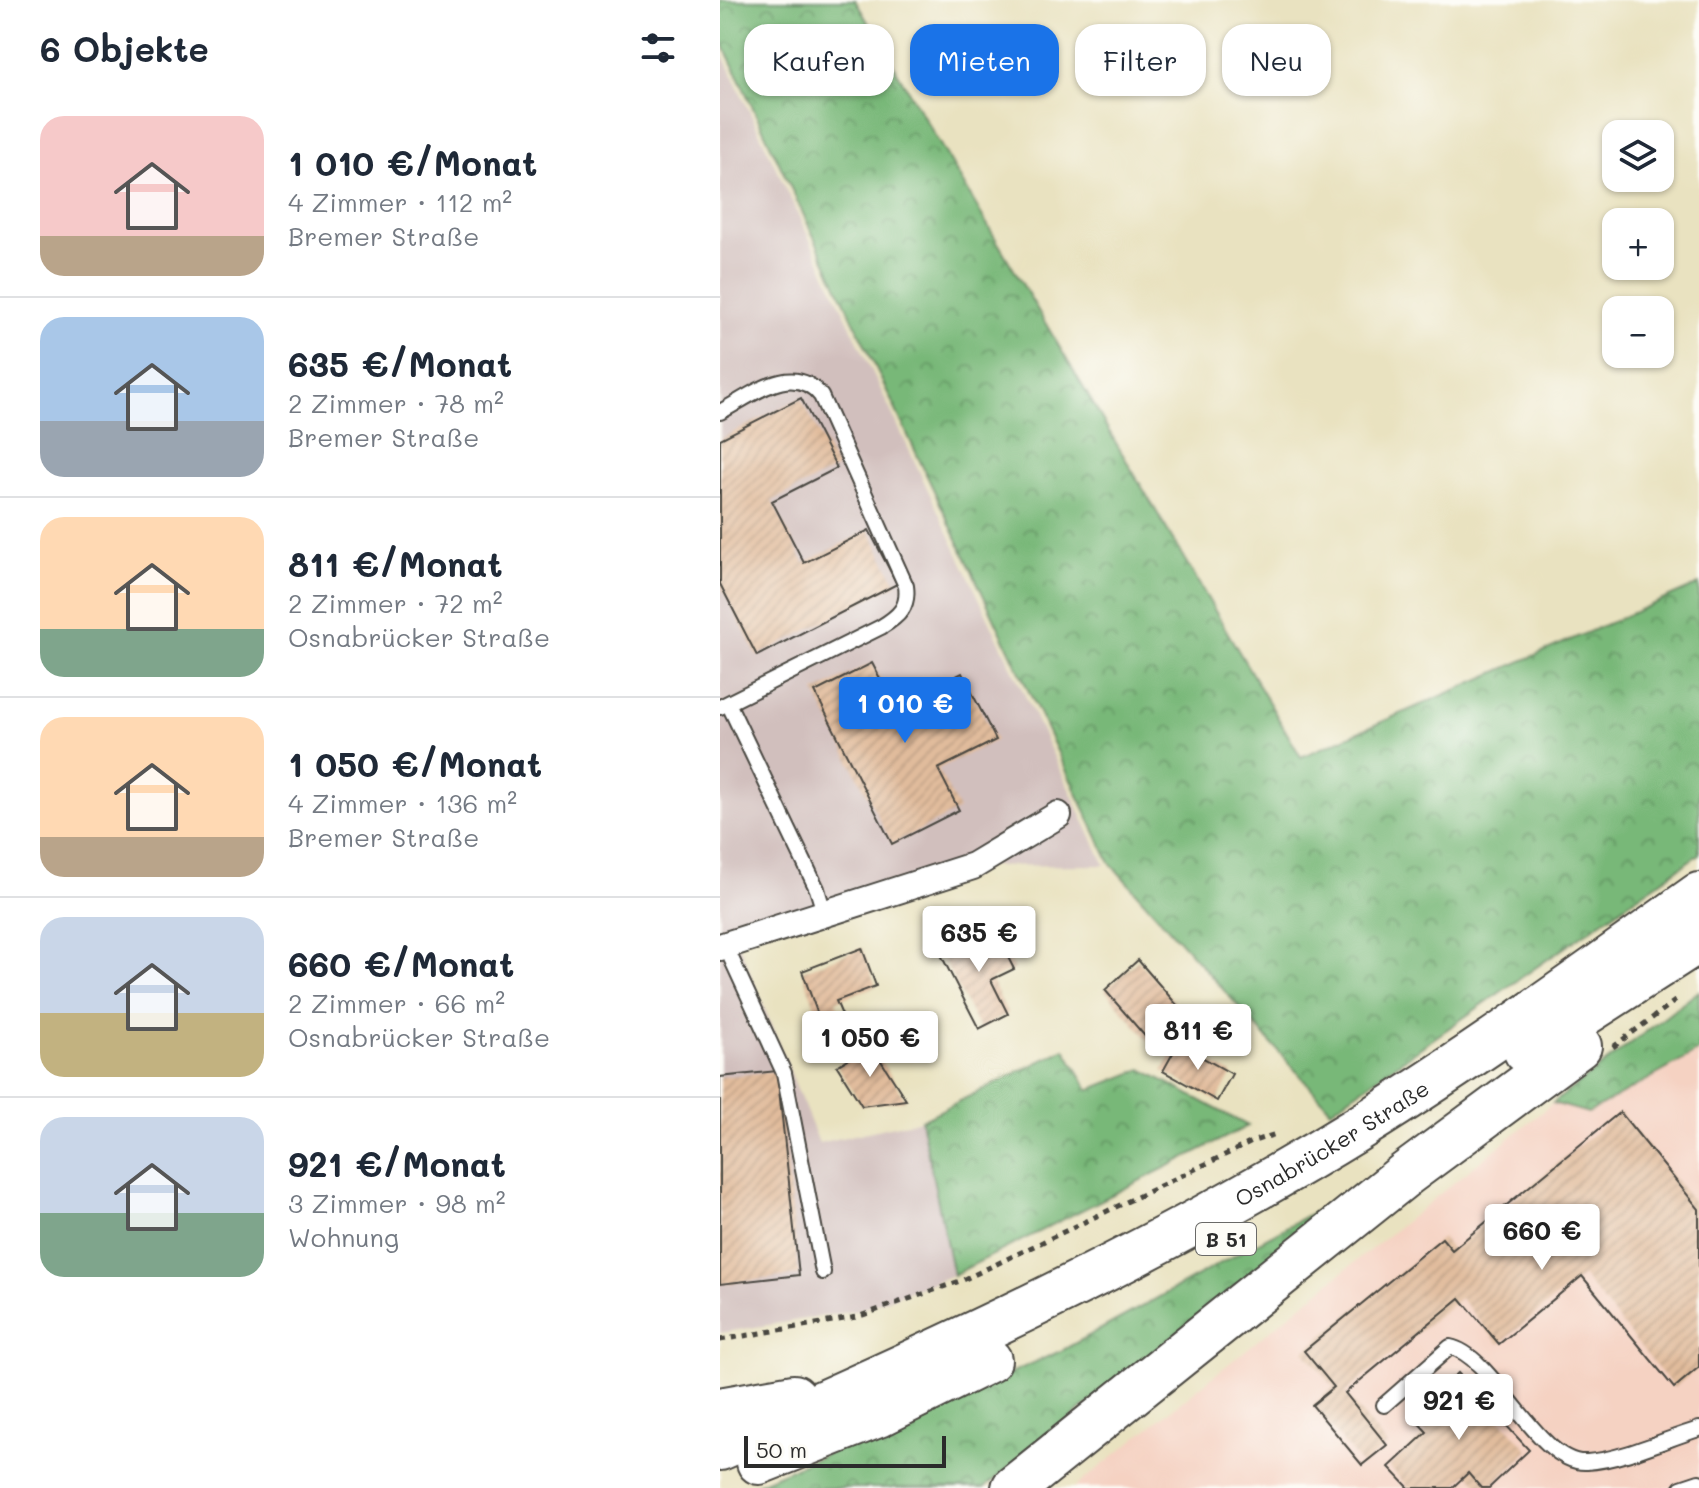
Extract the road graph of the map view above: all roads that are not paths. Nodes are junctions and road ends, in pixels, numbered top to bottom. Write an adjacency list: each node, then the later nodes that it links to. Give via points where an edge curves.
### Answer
1 (720, 412): 2 (lane, via 782,379 812,385 908,598 896,618 881,627)
2 (724, 705): 5 (lane)
3 (1058, 815): 5 (street, via 973,866)
4 (1699, 895): 10 (highway, Osnabrücker Straße / B 51, via 1359,1127 1099,1273)
5 (824, 912): 7 (street)
6 (1699, 940): 15 (highway, Osnabrücker Straße / B 51, via 1214,1246 878,1415)
7 (722, 946): 9 (lane, via 784,1073)
8 (1699, 951): 17 (highway, via 1594,1036 1406,1174)
9 (823, 1272)
10 (868, 1384): 12 (highway); 14 (highway, Osnabrücker Straße / B 51)
11 (1384, 1405): 13 (lane, via 1450,1347 1465,1350 1562,1456 1585,1463)
12 (720, 1410)
13 (1699, 1429)
14 (720, 1448)
15 (720, 1478)
16 (1699, 1482): 18 (lane)
17 (1014, 1488)
18 (1681, 1488)

